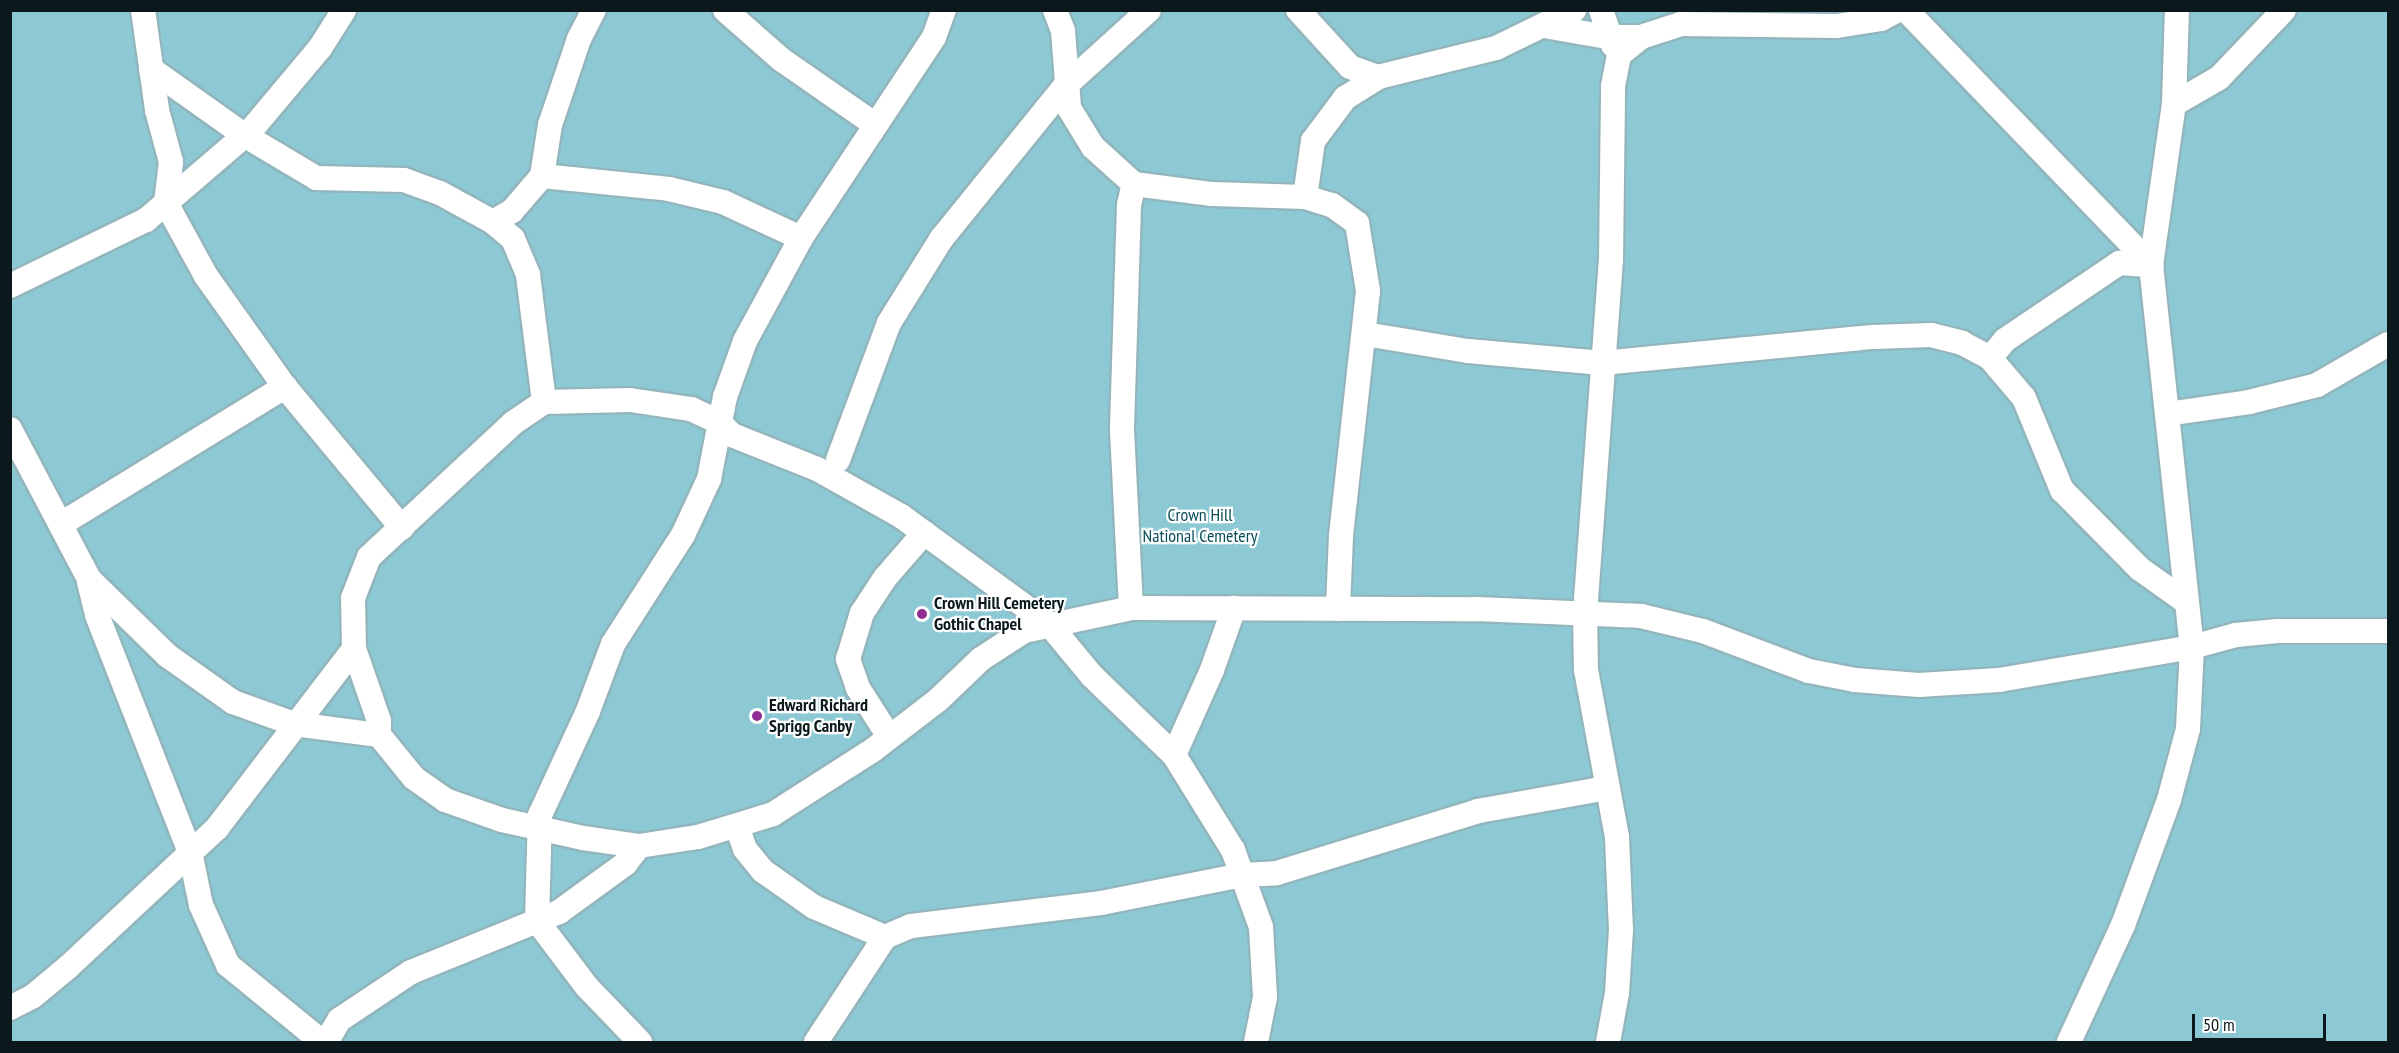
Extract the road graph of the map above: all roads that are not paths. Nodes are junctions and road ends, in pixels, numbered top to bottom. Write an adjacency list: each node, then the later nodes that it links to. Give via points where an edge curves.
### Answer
1 (143, 10): 19 (lane)
2 (344, 10): 25 (lane, via 321,48)
3 (594, 10): 26 (lane, via 579,39 550,125)
4 (1149, 10): 17 (lane)
5 (1298, 10): 18 (lane)
6 (1574, 10): 15 (lane)
7 (1601, 10): 16 (lane)
8 (1898, 10): 16 (lane, via 1881,19 1837,26 1681,24)
9 (1906, 10): 31 (lane)
10 (2177, 10): 23 (lane)
11 (2284, 10): 23 (lane, via 2219,78)
12 (946, 11): 24 (lane, via 934,37)
13 (735, 13): 24 (lane, via 782,60)
14 (1059, 21): 17 (lane); 22 (lane)
15 (1542, 26): 16 (lane); 20 (lane, via 1496,48)
16 (1613, 46): 39 (lane, via 1611,260)
17 (1097, 54): 22 (lane)
18 (1350, 68): 20 (lane); 21 (lane)
19 (151, 69): 25 (lane); 29 (lane, via 171,162)
20 (1378, 77): 21 (lane)
21 (1345, 98): 28 (lane, via 1313,141)
22 (1060, 100): 27 (lane, via 1093,147); 45 (lane, via 942,238 889,323)
23 (2174, 104): 34 (lane)
24 (874, 124): 32 (lane)
25 (244, 135): 29 (lane); 30 (lane, via 316,178 404,180)
26 (542, 176): 30 (lane); 32 (lane, via 669,189 723,202)
27 (1134, 184): 28 (lane, via 1212,194); 52 (lane, via 1129,204 1122,428)
28 (1305, 197): 36 (lane, via 1332,205 1357,223 1368,291)
29 (166, 203): 35 (lane, via 146,220); 40 (lane, via 206,276)
30 (502, 217): 41 (lane, via 528,275)
31 (2119, 232): 33 (lane); 34 (lane)
32 (801, 238): 43 (lane, via 745,341)
33 (2119, 263): 34 (lane); 38 (lane, via 2005,340)
34 (2151, 265): 42 (lane)
35 (10, 286)
36 (1365, 334): 39 (lane, via 1468,351); 54 (lane, via 1341,536)
37 (2388, 344): 42 (lane, via 2317,385 2249,402)
38 (1990, 358): 39 (lane, via 1962,343 1931,335 1706,351 1631,363); 51 (lane, via 2024,398 2062,490 2140,569)
39 (1602, 363): 55 (lane)
40 (285, 387): 47 (lane); 48 (lane)
41 (544, 402): 43 (lane, via 630,400 691,410); 48 (lane, via 513,423)
42 (2167, 414): 51 (lane)
43 (719, 422): 45 (lane, via 732,435); 66 (lane, via 709,479 683,535 613,644 588,711 546,795)
44 (10, 429): 46 (lane)
45 (828, 464): 49 (lane, via 848,484)
46 (20, 468): 47 (lane)
47 (61, 524): 50 (lane)
48 (402, 528): 59 (lane, via 369,557 353,598)
49 (924, 533): 56 (lane); 62 (lane, via 862,613 848,659 858,688)
50 (89, 579): 60 (lane, via 168,656 233,702); 68 (lane, via 98,615)
51 (2185, 601): 58 (lane)
52 (1131, 608): 53 (lane); 56 (lane)
53 (1234, 608): 54 (lane); 63 (lane, via 1212,670)
54 (1338, 609): 55 (lane)
55 (1585, 613): 58 (lane, via 1641,616 1703,631 1809,671 1919,685 1999,680); 64 (lane, via 1586,670)
56 (1049, 624): 62 (lane, via 1024,631 981,659 938,700); 63 (lane, via 1092,676)
57 (2388, 631): 58 (lane, via 2278,631 2236,635)
58 (2192, 647): 78 (lane, via 2188,729 2169,800 2123,926)
59 (354, 649): 60 (lane); 61 (lane, via 379,721)
60 (294, 724): 61 (lane); 68 (lane, via 217,828)
61 (379, 735): 66 (lane, via 414,778 446,800)
62 (888, 735): 65 (lane, via 773,814)
63 (1174, 755): 69 (lane, via 1233,850)
64 (1606, 788): 69 (lane, via 1478,811 1277,873); 77 (lane, via 1617,837 1621,930 1617,993)
65 (737, 826): 67 (lane); 71 (lane, via 745,849 763,871 813,907)
66 (539, 828): 67 (lane); 70 (lane)
67 (639, 846): 70 (lane, via 625,864 559,912)
68 (190, 852): 72 (lane, via 76,960 32,997); 73 (lane, via 201,905 228,965)
69 (1242, 874): 71 (lane, via 1101,903 911,926); 76 (lane, via 1261,927 1265,997)
70 (537, 921): 73 (lane, via 411,972 339,1020); 74 (lane, via 587,987)
71 (885, 937): 75 (lane)
72 (10, 1008)
73 (324, 1042)
74 (640, 1042)
75 (816, 1042)
76 (1256, 1042)
77 (1608, 1042)
78 (2069, 1042)

